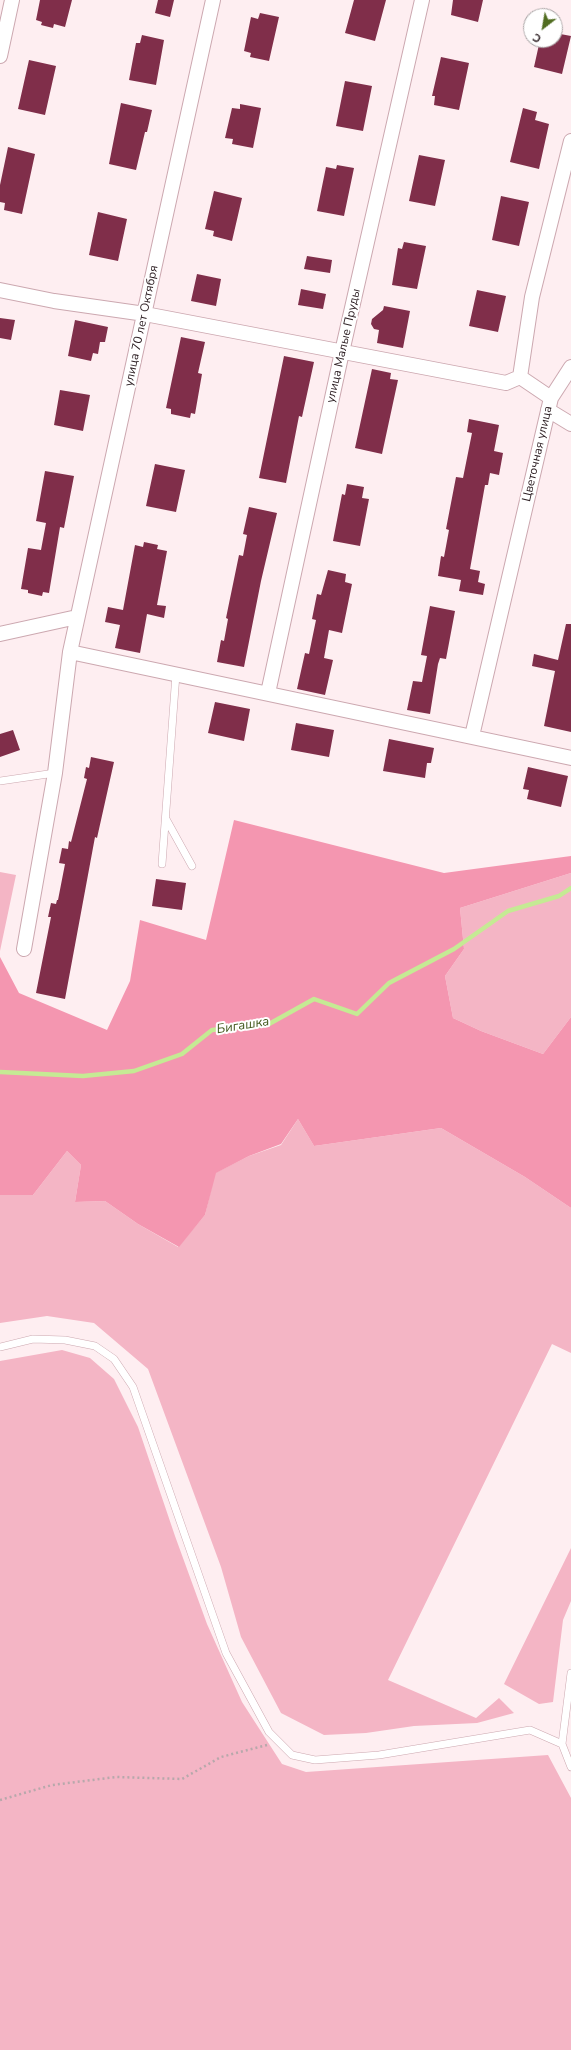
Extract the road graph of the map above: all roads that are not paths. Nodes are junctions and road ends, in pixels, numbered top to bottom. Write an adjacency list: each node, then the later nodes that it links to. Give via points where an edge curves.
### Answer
1 (12, 0): 4 (street)
2 (213, 0): 7 (street, улица 70 лет Октября)
3 (422, 0): 8 (street, улица Малые Пруды)
4 (0, 56)
5 (571, 141): 10 (street, via 532,296)
6 (0, 290): 7 (street, via 54,301)
7 (145, 314): 8 (street); 13 (street, улица 70 лет Октября)
8 (342, 352): 10 (street, via 506,383); 17 (street, улица Малые Пруды)
9 (571, 367): 11 (street)
10 (520, 377): 11 (street, Цветочная улица)
11 (550, 404): 12 (street); 18 (street, Цветочная улица)
12 (571, 424)
13 (77, 617): 14 (street); 15 (street, улица 70 лет Октября)
14 (0, 634)
15 (70, 652): 16 (street); 20 (street, улица 70 лет Октября)
16 (176, 674): 17 (street); 22 (lane)
17 (268, 693): 18 (street)
18 (472, 736): 19 (street)
19 (571, 758)
20 (55, 773): 21 (lane); 25 (street, улица 70 лет Октября)
21 (0, 781)
22 (166, 819): 23 (lane); 24 (lane)
23 (162, 864)
24 (192, 866)
25 (24, 949)
26 (0, 1347): 28 (lane, via 33,1339 65,1340 94,1346 114,1359 133,1387 226,1653 269,1732 292,1755 315,1760 378,1755 530,1730)
27 (571, 1673): 28 (lane)
28 (562, 1744): 29 (lane)
29 (571, 1767)

